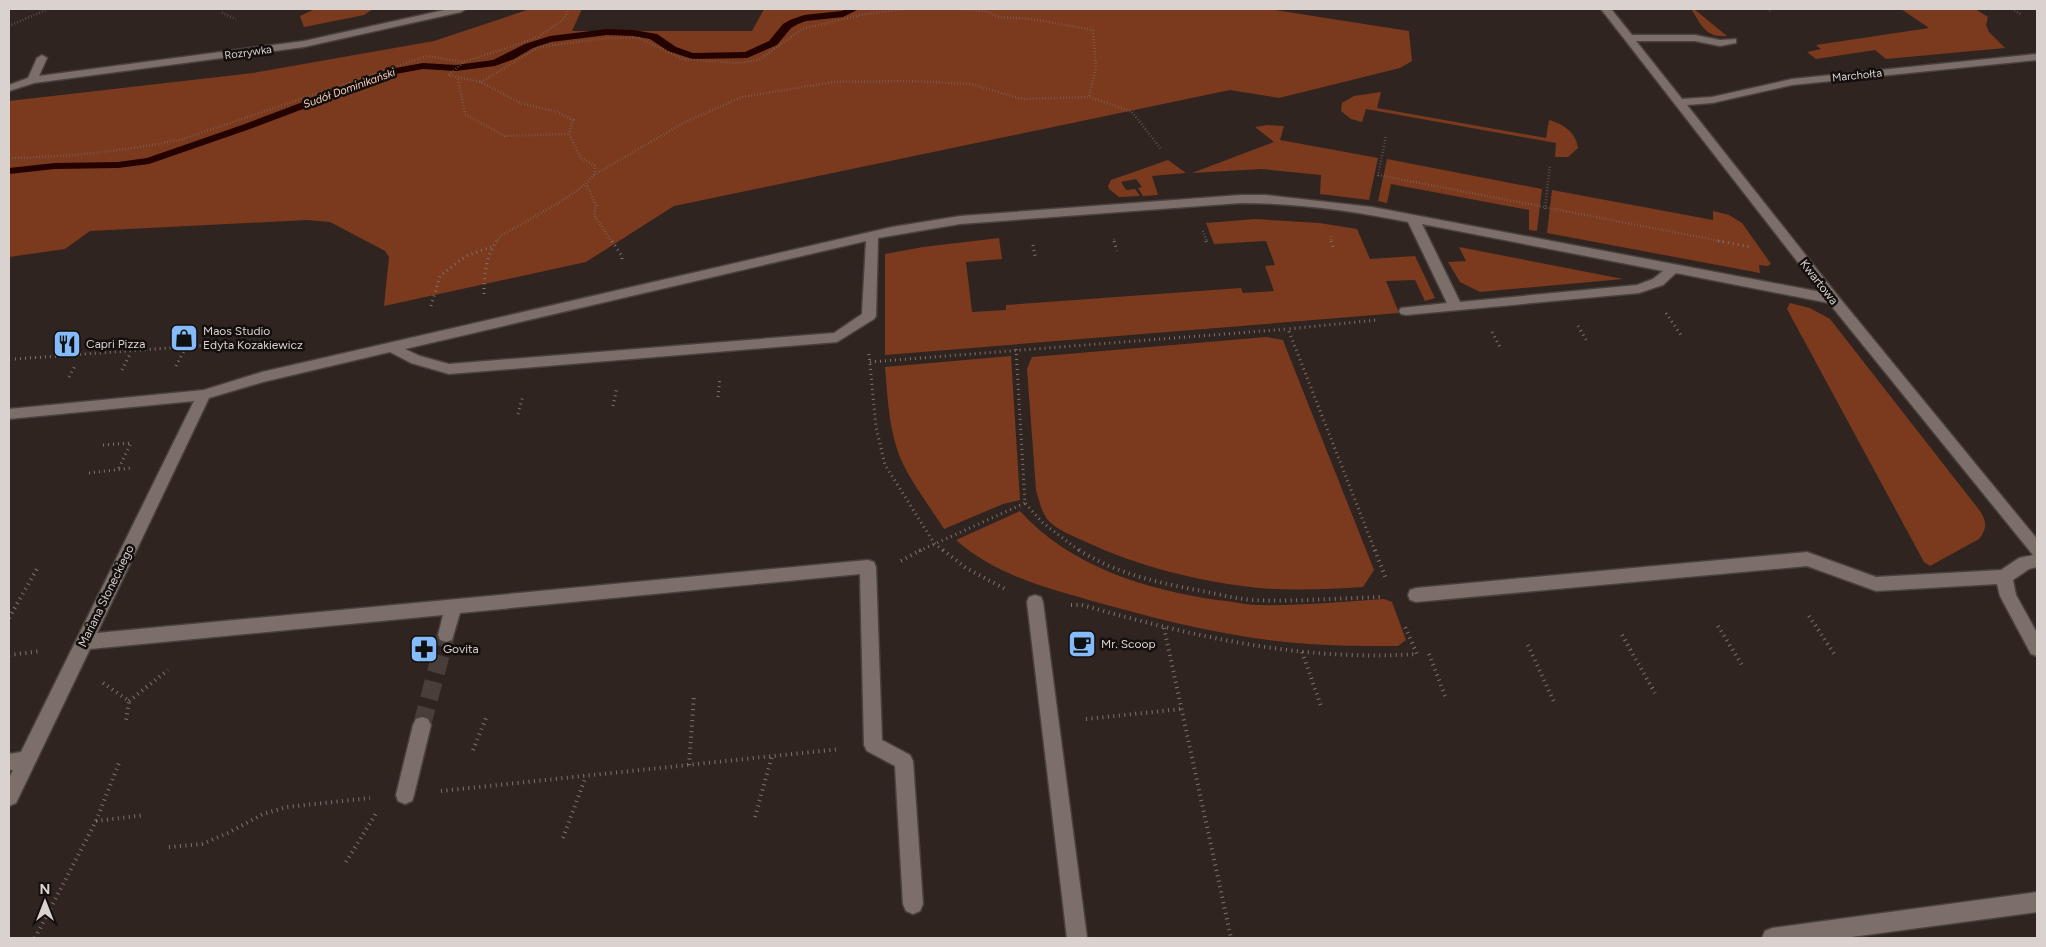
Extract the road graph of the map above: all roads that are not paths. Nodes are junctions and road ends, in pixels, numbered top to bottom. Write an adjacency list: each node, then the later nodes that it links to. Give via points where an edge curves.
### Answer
1 (462, 9): 7 (street, Rozrywka, via 304,44)
2 (1606, 9): 3 (street, Kwartowa)
3 (1627, 38): 4 (street, via 1695,38); 9 (street, Kwartowa)
4 (1732, 42)
5 (42, 58): 7 (street)
6 (2037, 58): 9 (street, Marchołta, via 1792,82 1712,100)
7 (32, 80): 8 (street, Rozrywka)
8 (9, 88)
9 (1679, 103): 13 (street, Kwartowa)
10 (1413, 219): 11 (street, via 1265,199 960,220); 12 (street); 14 (street)
11 (872, 236): 16 (street); 16 (street, via 869,316 837,337 449,369 416,360)
12 (1673, 269): 13 (street); 14 (street, via 1658,282 1640,289)
13 (1832, 299): 19 (street, Kwartowa)
14 (1456, 307): 15 (street)
15 (1406, 311)
16 (391, 347): 17 (street)
17 (204, 394): 18 (street); 26 (street, Mariana Słoneckiego)
18 (9, 414)
19 (2037, 550)
20 (2037, 562): 21 (street, via 2026,563)
21 (2004, 577): 22 (street, via 1876,584 1807,559); 27 (street, via 2008,596)
22 (1416, 595)
23 (1035, 602): 35 (street)
24 (454, 606): 25 (street); 26 (street); 34 (street, via 868,567 873,745 904,761)
25 (446, 635)
26 (84, 642): 29 (street, Mariana Słoneckiego)
27 (2037, 649)
28 (422, 725): 31 (street)
29 (27, 760): 30 (street); 32 (street, Mariana Słoneckiego)
30 (9, 762)
31 (396, 796)
32 (9, 797)
33 (2037, 902): 36 (street)
34 (912, 904)
35 (1077, 938)
36 (1772, 938)

